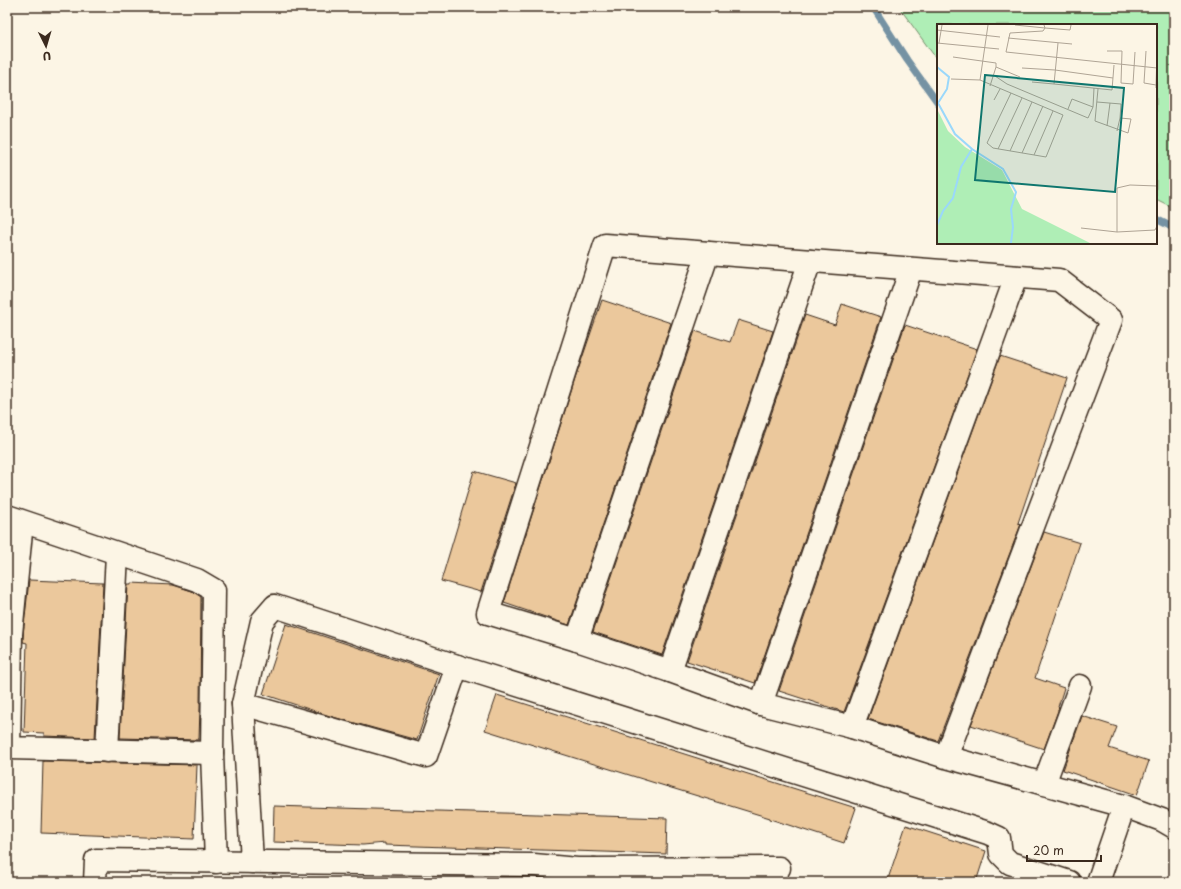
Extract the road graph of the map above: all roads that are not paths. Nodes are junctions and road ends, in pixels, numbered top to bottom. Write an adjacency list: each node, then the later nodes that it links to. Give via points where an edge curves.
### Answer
1 (708, 253): 2 (street); 8 (street); 8 (street, via 605,245 488,613)
2 (810, 261): 3 (street); 10 (street)
3 (912, 269): 4 (street); 13 (street)
4 (1016, 277): 14 (street); 17 (street, via 1059,280 1111,320)
5 (15, 519): 6 (street); 7 (street)
6 (117, 554): 15 (street); 16 (street, via 197,580 214,590)
7 (9, 634): 15 (street, via 9,748)
8 (577, 640): 10 (street)
9 (457, 666): 12 (street, via 426,756); 12 (street, via 275,606 262,621); 26 (street, via 988,833 999,838 1001,854 1010,863)
10 (670, 671): 13 (street)
11 (1080, 686): 18 (street)
12 (242, 704): 22 (street)
13 (761, 704): 14 (street)
14 (852, 727): 17 (street)
15 (107, 751): 16 (street)
16 (212, 753): 21 (street)
17 (946, 757): 18 (street)
18 (1044, 784): 19 (street)
19 (1124, 806): 20 (street); 27 (street)
20 (1174, 827)
21 (216, 862): 22 (street); 25 (street, via 96,860)
22 (252, 862): 24 (street, via 534,865 577,869)
23 (779, 868): 24 (street)
24 (594, 875)
25 (95, 882)
26 (1069, 882)
27 (1098, 882)

